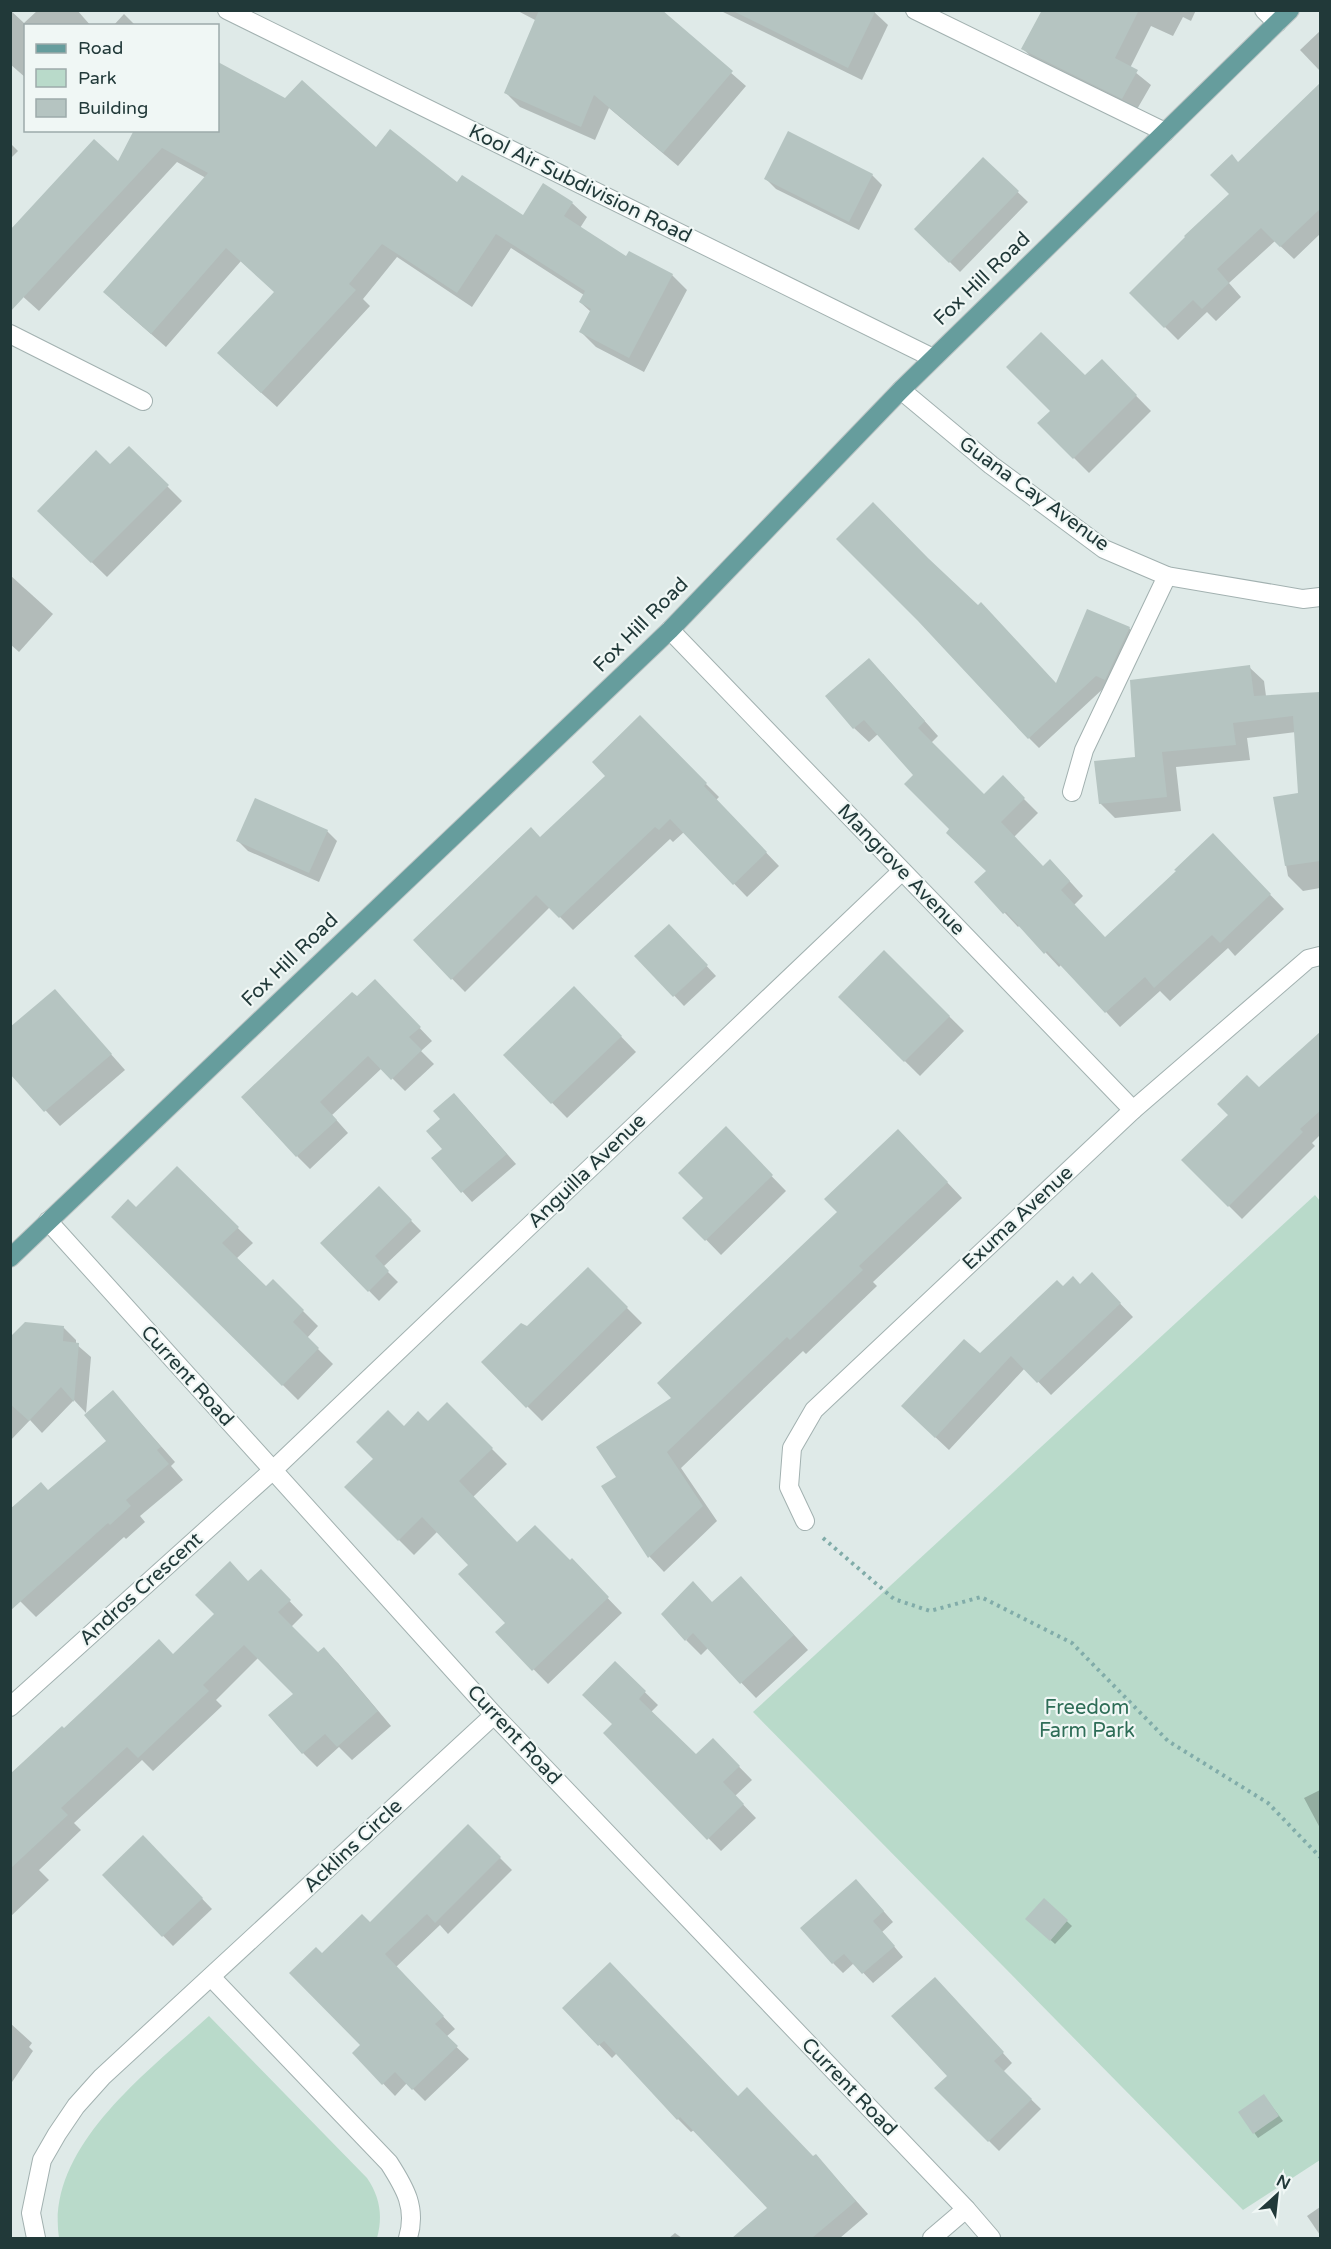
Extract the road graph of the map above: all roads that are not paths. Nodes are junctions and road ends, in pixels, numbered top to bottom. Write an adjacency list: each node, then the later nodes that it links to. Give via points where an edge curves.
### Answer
1 (227, 10): 6 (street, Kool Air Subdivision Road)
2 (915, 10): 4 (street)
3 (1277, 15): 4 (main road, Fox Hill Road)
4 (1166, 132): 6 (main road, Fox Hill Road)
5 (10, 334): 8 (street)
6 (933, 358): 7 (main road, Fox Hill Road)
7 (901, 390): 9 (street, Guana Cay Avenue, via 991,465 1104,549); 11 (main road, Fox Hill Road)
8 (143, 401)
9 (1167, 576): 10 (street, Guana Cay Avenue, via 1303,599); 12 (street, via 1084,750)
10 (1320, 597)
11 (670, 630): 13 (street, Mangrove Avenue); 16 (main road, Fox Hill Road)
12 (1072, 792)
13 (902, 871): 15 (street, Mangrove Avenue); 18 (street, Anguilla Avenue)
14 (1320, 956): 15 (street, Exuma Avenue, via 1308,959)
15 (1133, 1110): 19 (street, Exuma Avenue, via 814,1410 792,1448 789,1487)
16 (48, 1221): 17 (main road, Fox Hill Road); 18 (street, Current Road)
17 (10, 1258)
18 (272, 1471): 20 (street, Andros Crescent); 21 (street, Current Road)
19 (805, 1521)
20 (10, 1707)
21 (494, 1715): 22 (street, Acklins Circle); 23 (street, Current Road)
22 (211, 1977): 24 (street, Acklins Circle, via 102,2078 57,2134 42,2160 36,2185 31,2213); 25 (street, via 389,2163 406,2190 411,2213)
23 (966, 2210): 26 (street); 27 (street, Current Road)
24 (36, 2238)
25 (408, 2238)
26 (932, 2238)
27 (991, 2238)

